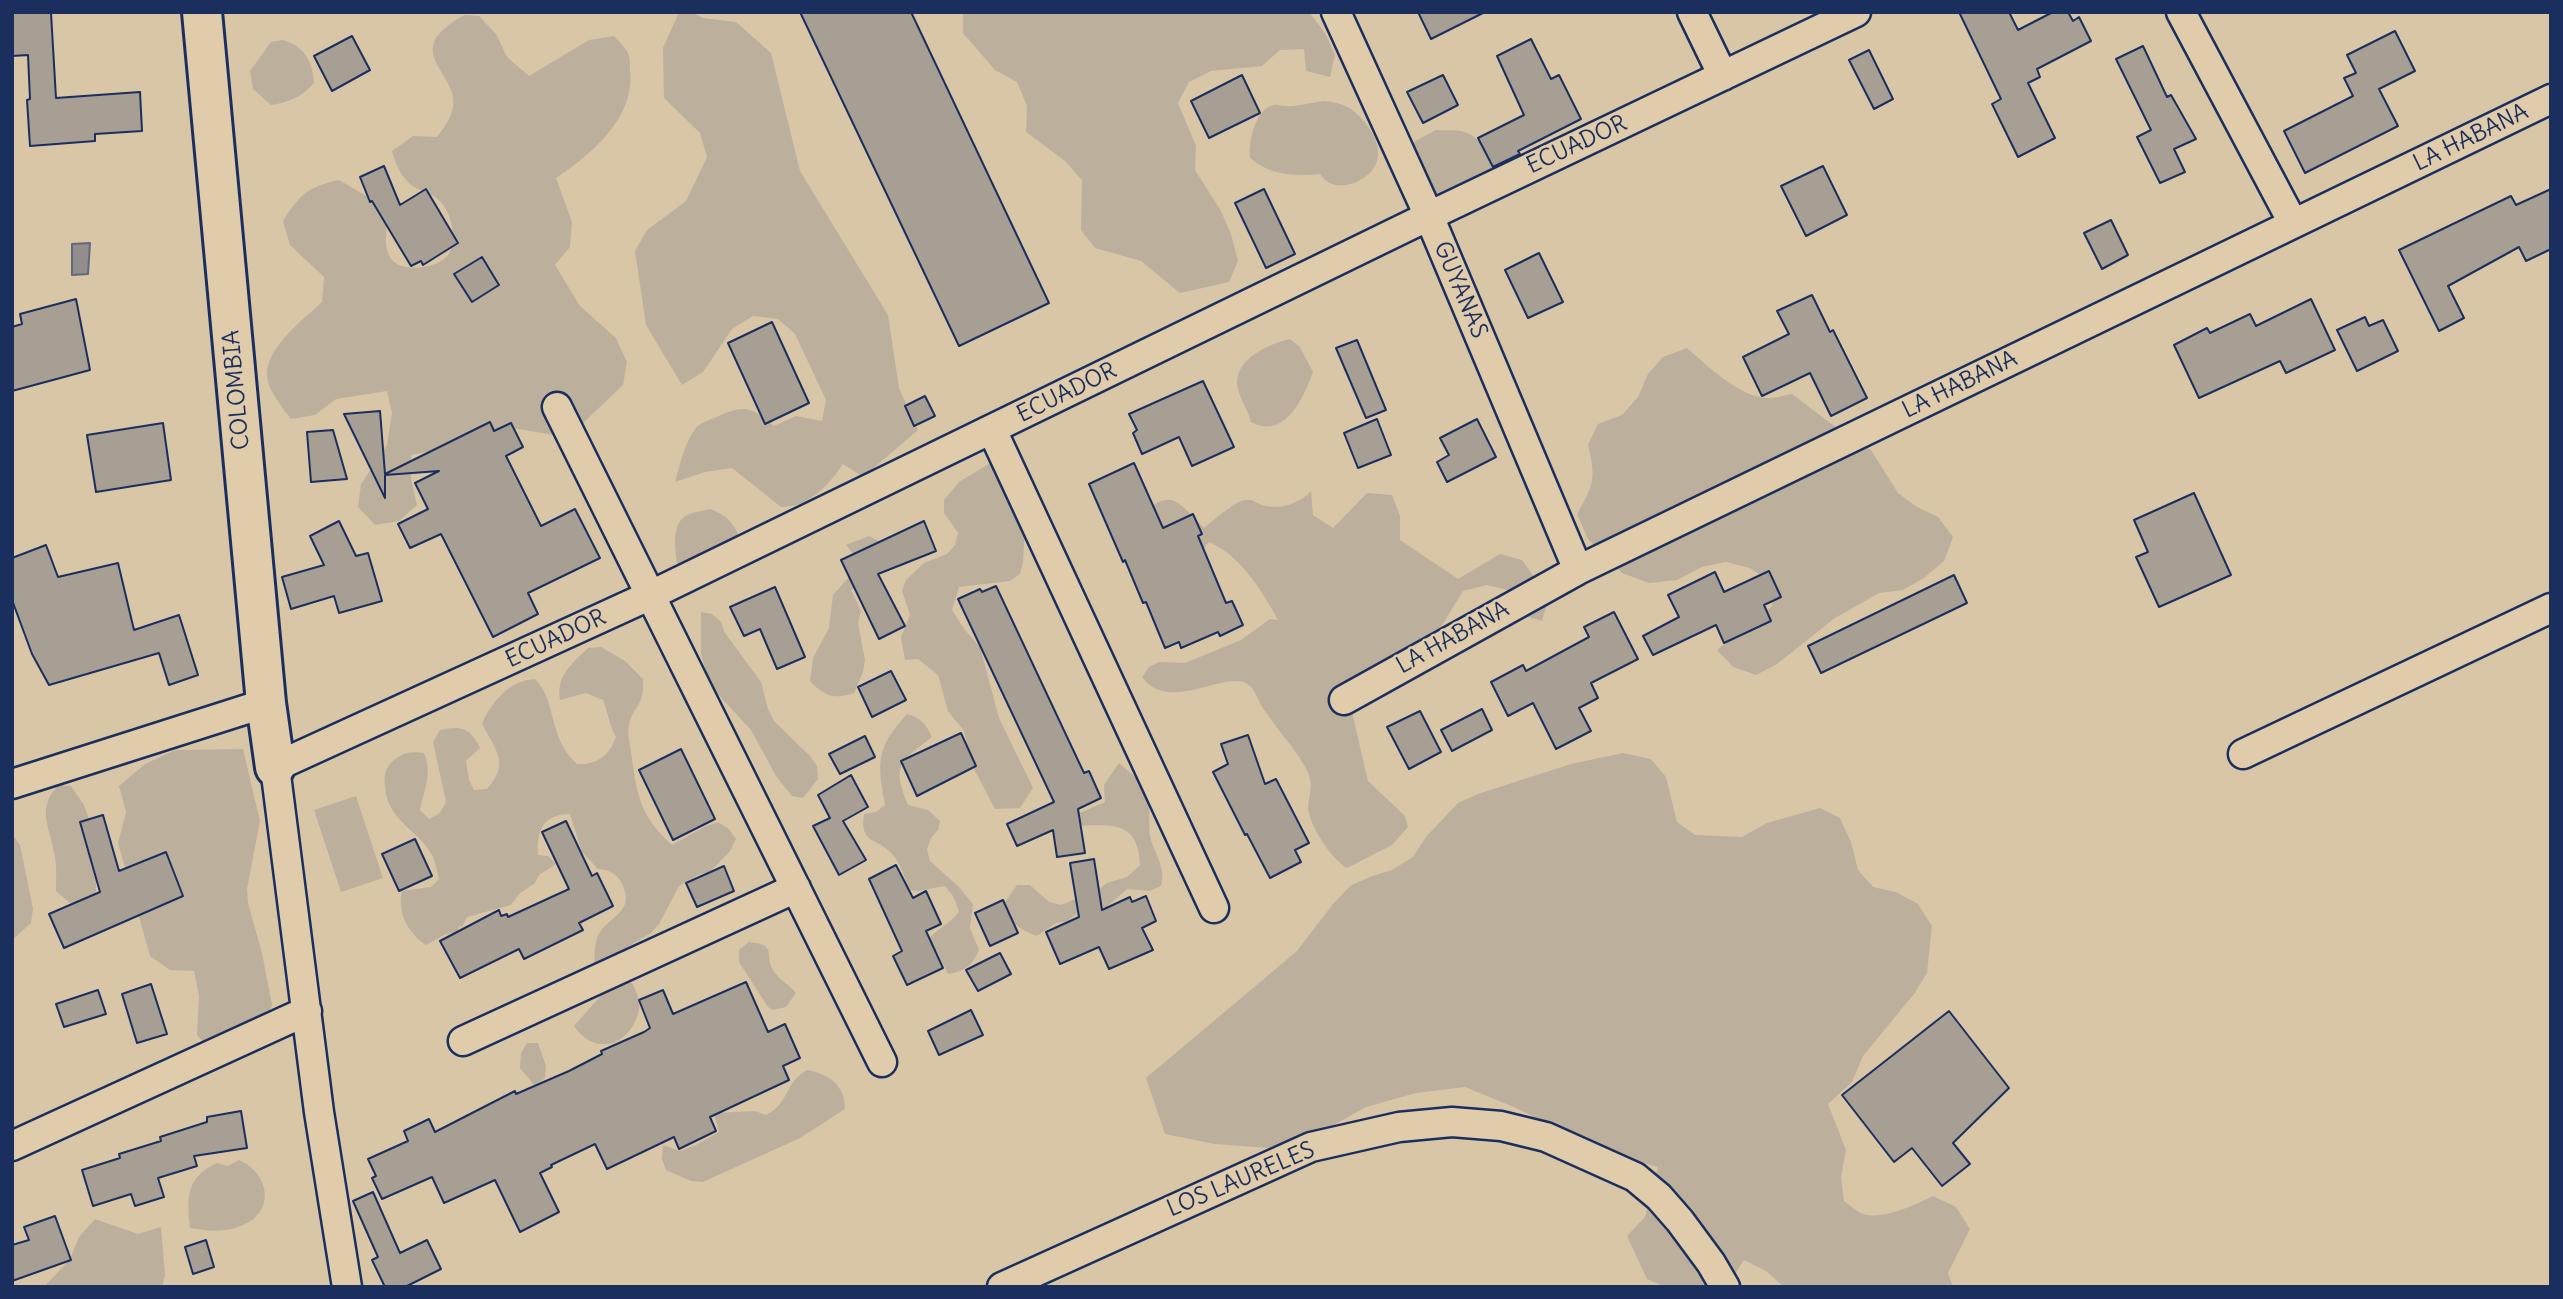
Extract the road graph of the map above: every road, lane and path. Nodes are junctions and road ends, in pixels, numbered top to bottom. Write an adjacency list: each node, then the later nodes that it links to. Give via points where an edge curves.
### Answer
1 (202, 12): 16 (street, COLOMBIA)
2 (1336, 12): 8 (street, GUYANAS)
3 (1692, 12): 6 (street)
4 (1856, 12): 6 (street, ECUADOR)
5 (2181, 12): 9 (street)
6 (1723, 76): 8 (street, ECUADOR)
7 (2551, 99): 9 (street, LA HABANA)
8 (1429, 216): 11 (street, ECUADOR); 12 (street, GUYANAS)
9 (2293, 223): 12 (street, LA HABANA)
10 (558, 407): 13 (street)
11 (992, 430): 13 (street, ECUADOR); 21 (street)
12 (1578, 570): 15 (street, LA HABANA)
13 (651, 596): 18 (street, ECUADOR); 20 (street)
14 (2551, 608): 17 (street)
15 (1343, 700)
16 (265, 703): 18 (street, COLOMBIA); 19 (street)
17 (2243, 754)
18 (275, 767): 22 (street)
19 (12, 784)
20 (796, 888): 23 (street); 24 (street)
21 (1214, 908)
22 (307, 1011): 25 (street); 26 (street)
23 (463, 1041)
24 (882, 1062)
25 (12, 1146)
26 (347, 1287)
27 (1002, 1287): 28 (street, LOS LAURELES, via 1311,1147 1399,1127 1452,1122 1501,1126 1546,1137 1635,1177 1659,1196)
28 (1725, 1287)

